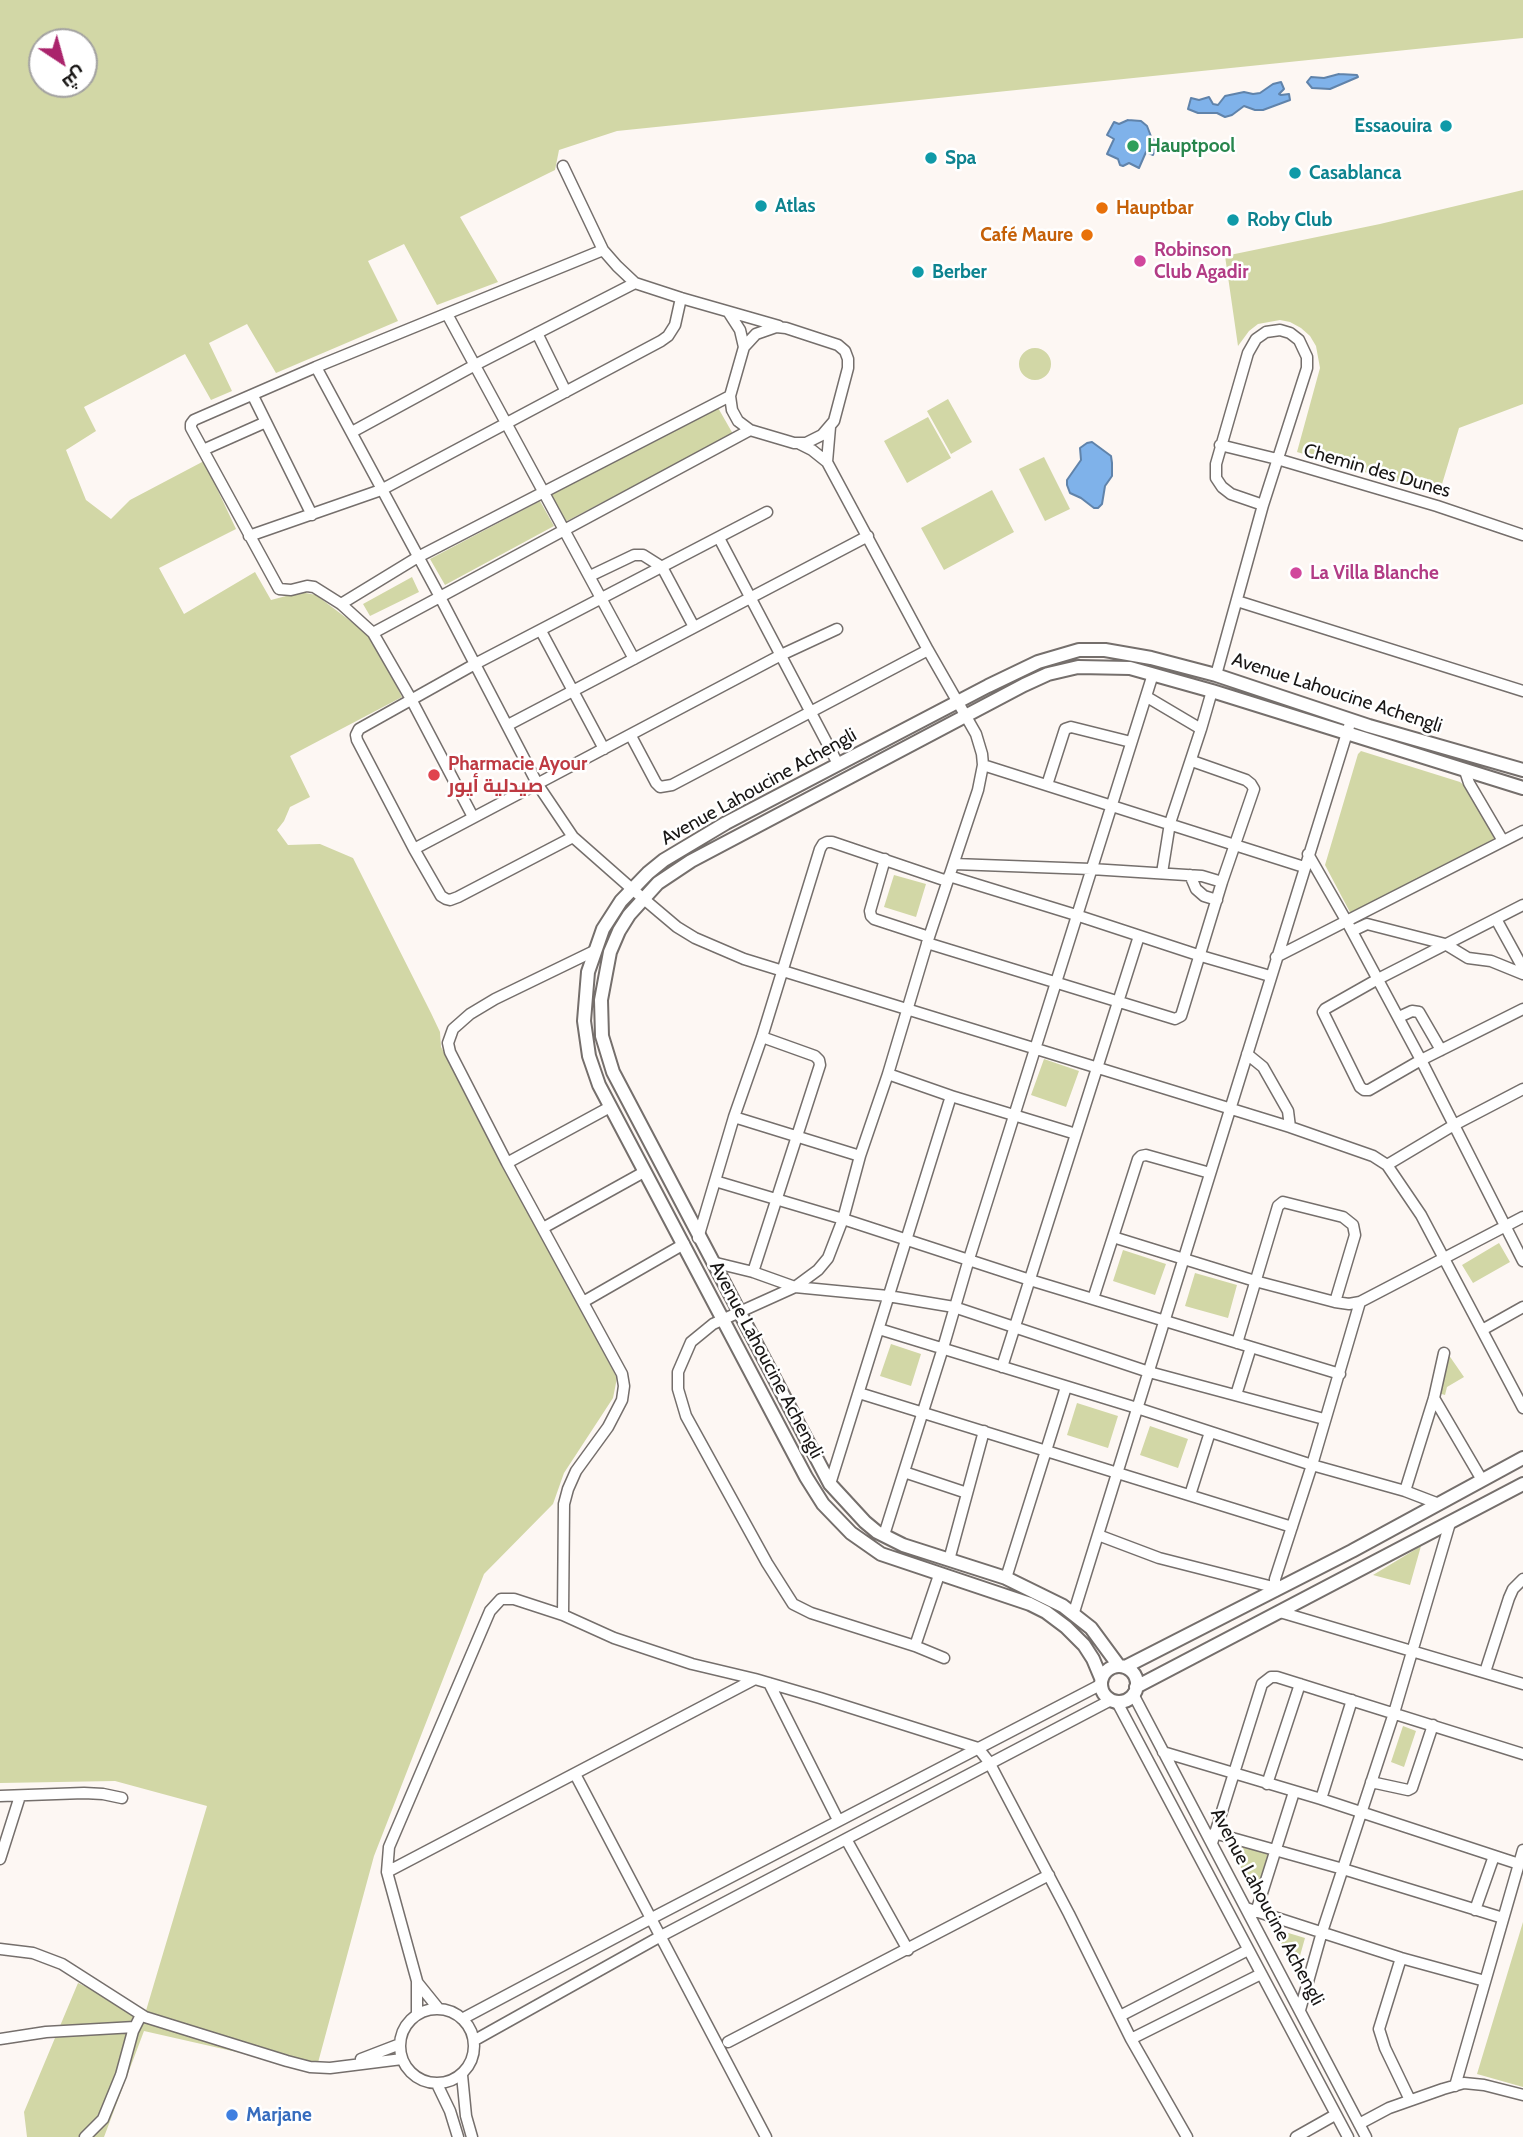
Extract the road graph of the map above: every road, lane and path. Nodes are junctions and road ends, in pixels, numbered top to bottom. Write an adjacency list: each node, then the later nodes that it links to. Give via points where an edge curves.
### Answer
1 (563, 166): 2 (street)
2 (603, 250): 3 (street); 6 (street)
3 (635, 282): 4 (street); 8 (street)
4 (681, 298): 5 (street); 12 (street, via 668,336)
5 (729, 313): 7 (street); 9 (street)
6 (447, 314): 10 (street); 11 (street)
7 (786, 328): 9 (street, via 762,330); 17 (street, via 838,345 847,355 848,368)
8 (537, 333): 10 (street); 12 (street)
9 (744, 347): 14 (street)
10 (475, 365): 16 (street); 19 (street)
11 (316, 367): 13 (street); 19 (street)
12 (566, 392): 16 (street)
13 (253, 396): 15 (street); 22 (street, via 194,420 191,428)
14 (730, 396): 18 (street, via 734,416); 26 (street)
15 (266, 422): 22 (street); 29 (street)
16 (508, 423): 25 (street); 26 (street)
17 (831, 427): 20 (street, via 817,439); 24 (street)
18 (750, 430): 20 (street); 30 (street)
19 (352, 432): 25 (street)
20 (800, 444): 24 (street)
21 (1220, 445): 23 (street, Chemin des Dunes); 23 (street, via 1248,353 1256,339 1280,330 1298,340 1307,368); 27 (street, via 1216,478 1222,487)
22 (203, 450): 32 (street)
23 (1277, 459): 27 (street); 31 (street, Chemin des Dunes)
24 (827, 462): 33 (street)
25 (381, 490): 29 (street); 35 (street)
26 (544, 492): 30 (street); 35 (street)
27 (1263, 505): 41 (street)
28 (767, 512): 34 (street)
29 (312, 515): 32 (street)
30 (565, 529): 37 (street); 38 (street)
31 (1523, 535)
32 (248, 536): 42 (street, via 279,589 314,587)
33 (868, 536): 40 (street); 47 (street)
34 (719, 538): 36 (street); 40 (street)
35 (418, 557): 38 (street); 42 (street)
36 (662, 567): 37 (street, via 643,555 634,555); 39 (street); 43 (street)
37 (590, 576): 39 (street)
38 (440, 597): 46 (street); 50 (street)
39 (602, 597): 45 (street); 49 (street)
40 (750, 598): 43 (street); 48 (street)
41 (1237, 601): 52 (street); 55 (street)
42 (341, 604): 46 (street)
43 (694, 627): 49 (street)
44 (837, 629): 48 (street)
45 (541, 631): 50 (street); 53 (street)
46 (373, 633): 57 (street)
47 (928, 650): 58 (street); 59 (street)
48 (781, 655): 59 (street); 65 (street)
49 (634, 659): 53 (street)
50 (475, 664): 57 (street); 62 (street)
51 (1153, 674): 54 (street, Avenue Lahoucine Achengli); 56 (street); 60 (street, Avenue Lahoucine Achengli, via 1130,667 1078,667 1048,674)
52 (1216, 675): 58 (street, Avenue Lahoucine Achengli, via 1151,658 1079,650 1038,662); 61 (street, Avenue Lahoucine Achengli)
53 (574, 691): 62 (street); 67 (street)
54 (1212, 691): 63 (street); 64 (street, Avenue Lahoucine Achengli)
55 (1523, 691)
56 (1147, 697): 63 (street); 66 (street)
57 (411, 699): 77 (street); 83 (street, via 356,735)
58 (957, 702): 60 (street); 69 (street, Avenue Lahoucine Achengli)
59 (809, 711): 65 (street, via 666,787 656,783); 69 (street)
60 (965, 716): 70 (street, via 976,734); 94 (street, Avenue Lahoucine Achengli, via 691,861)
61 (1351, 720): 64 (street); 71 (street, Avenue Lahoucine Achengli)
62 (508, 725): 73 (street)
63 (1201, 729): 68 (street)
64 (1346, 734): 72 (street, Avenue Lahoucine Achengli); 84 (street)
65 (631, 736): 67 (street)
66 (1131, 742): 74 (street, via 1065,729); 76 (street)
67 (604, 750): 73 (street)
68 (1192, 761): 78 (street); 82 (street, via 1254,789)
69 (838, 764): 93 (street, Avenue Lahoucine Achengli, via 664,860)
70 (983, 765): 74 (street); 86 (street)
71 (1523, 770)
72 (1465, 771): 75 (street, Avenue Lahoucine Achengli); 81 (street)
73 (538, 785): 77 (street); 80 (street)
74 (1046, 785): 76 (street)
75 (1523, 788)
76 (1110, 805): 78 (street); 88 (street)
77 (473, 817): 83 (street)
78 (1170, 823): 82 (street); 89 (street)
79 (1523, 831): 81 (street)
80 (573, 837): 83 (street, via 450,900 441,896); 93 (street)
81 (1503, 841): 99 (street)
82 (1236, 844): 87 (street); 92 (street)
83 (414, 849)
84 (1308, 854): 87 (street); 99 (street)
85 (885, 859): 91 (street); 101 (street, via 871,916); 107 (street, via 832,842 823,844)
86 (954, 864): 88 (street); 91 (street)
87 (1304, 867): 105 (street)
88 (1091, 869): 89 (street); 97 (street)
89 (1162, 873): 90 (street)
90 (1190, 875): 92 (street); 95 (street, via 1196,889)
91 (948, 878): 97 (street); 101 (street)
92 (1222, 881): 95 (street)
93 (632, 889): 94 (street); 103 (street, Avenue Lahoucine Achengli, via 603,929)
94 (643, 898): 107 (street, via 695,938); 145 (street, Avenue Lahoucine Achengli, via 610,952 601,1000 602,1037 613,1072)
95 (1217, 900): 104 (street)
96 (1523, 905): 98 (street)
97 (1076, 915): 100 (street); 111 (street)
98 (1496, 919): 102 (street); 106 (street)
99 (1350, 927): 102 (street, via 1367,924); 105 (street); 110 (street)
100 (1139, 936): 104 (street); 112 (street)
101 (928, 940): 111 (street); 113 (street)
102 (1445, 944): 108 (street, via 1468,958 1491,961); 110 (street)
103 (594, 951): 125 (street, Avenue Lahoucine Achengli, via 584,1021 589,1056); 134 (street, via 495,999 464,1018 450,1035 449,1048)
104 (1200, 957): 109 (street); 112 (street, via 1178,1018)
105 (1276, 957): 109 (street)
106 (1523, 968)
107 (782, 970): 113 (street); 116 (street)
108 (1523, 974)
109 (1270, 976): 119 (street)
110 (1378, 979): 115 (street); 120 (street, via 1323,1012 1360,1087 1370,1090)
111 (1055, 983): 112 (street); 117 (street)
112 (1118, 1002): 121 (street)
113 (908, 1009): 117 (street); 122 (street)
114 (1523, 1009): 118 (street)
115 (1399, 1017): 118 (street, via 1419,1012); 120 (street)
116 (762, 1037): 128 (street); 132 (street, via 819,1060)
117 (1036, 1048): 121 (street); 127 (street)
118 (1441, 1050): 120 (street)
119 (1247, 1054): 126 (street); 130 (street, via 1263,1066 1288,1111)
120 (1422, 1060): 129 (street)
121 (1097, 1067): 126 (street); 131 (street)
122 (888, 1074): 124 (street); 133 (street)
123 (1523, 1090): 129 (street)
124 (951, 1096): 127 (street); 146 (street)
125 (610, 1107): 134 (street); 136 (street, Avenue Lahoucine Achengli)
126 (1230, 1109): 130 (street); 137 (street)
127 (1013, 1115): 131 (street); 148 (street)
128 (734, 1117): 132 (street); 138 (street)
129 (1454, 1125): 135 (street); 142 (street)
130 (1290, 1127): 135 (street)
131 (1076, 1134): 154 (street)
132 (797, 1135): 133 (street); 139 (street)
133 (860, 1156): 141 (street)
134 (507, 1163): 143 (street)
135 (1387, 1165): 150 (street)
136 (644, 1172): 143 (street); 147 (street, Avenue Lahoucine Achengli)
137 (1210, 1172): 144 (street, via 1141,1156); 149 (street)
138 (715, 1181): 139 (street); 145 (street)
139 (776, 1199): 141 (street); 153 (street)
140 (1523, 1217): 142 (street)
141 (843, 1219): 146 (street); 156 (street, via 828,1258)
142 (1506, 1226): 150 (street); 151 (street)
143 (543, 1228): 159 (street)
144 (1113, 1237): 149 (street); 158 (street)
145 (698, 1238): 152 (street, Avenue Lahoucine Achengli)
146 (905, 1239): 148 (street); 157 (street)
147 (684, 1244): 159 (street); 165 (street, Avenue Lahoucine Achengli)
148 (968, 1258): 154 (street); 162 (street)
149 (1184, 1258): 155 (street); 166 (street)
150 (1444, 1258): 161 (street); 169 (street)
151 (1523, 1259)
152 (712, 1262): 153 (street); 164 (street, Avenue Lahoucine Achengli)
153 (753, 1272): 156 (street)
154 (1030, 1280): 158 (street); 167 (street)
155 (1255, 1281): 160 (street); 160 (street, via 1279,1206 1286,1202 1343,1217 1353,1225 1355,1235); 170 (street)
156 (795, 1287): 157 (street); 164 (street)
157 (888, 1296): 162 (street); 168 (street)
158 (1093, 1299): 166 (street)
159 (583, 1302): 210 (street, via 624,1385 618,1408 576,1471 564,1504)
160 (1335, 1302): 161 (street)
161 (1360, 1303): 176 (street)
162 (954, 1307): 167 (street); 171 (street)
163 (1523, 1307): 169 (street)
164 (740, 1314): 165 (street); 194 (street, Avenue Lahoucine Achengli)
165 (724, 1320): 204 (street, Avenue Lahoucine Achengli, via 823,1504 851,1533 881,1554); 211 (street, via 691,1342 678,1372 678,1389 686,1416 783,1590 793,1604 811,1613)
166 (1164, 1321): 170 (street); 175 (street)
167 (1014, 1327): 174 (street); 175 (street)
168 (879, 1329): 171 (street); 178 (street)
169 (1482, 1330): 182 (street)
170 (1237, 1343): 172 (street)
171 (943, 1348): 174 (street); 183 (street)
172 (1251, 1348): 176 (street); 179 (street)
173 (1444, 1353): 180 (street)
174 (1002, 1367): 177 (street)
175 (1149, 1372): 179 (street); 181 (street)
176 (1340, 1374): 184 (street)
177 (1066, 1387): 181 (street); 187 (street)
178 (859, 1392): 183 (street); 194 (street)
179 (1236, 1395): 184 (street)
180 (1434, 1398): 192 (street); 195 (street)
181 (1137, 1408): 186 (street); 191 (street)
182 (1523, 1408)
183 (923, 1412): 185 (street); 190 (street)
184 (1324, 1419): 189 (street)
185 (984, 1431): 187 (street); 196 (street)
186 (1210, 1432): 189 (street); 197 (street)
187 (1045, 1450): 191 (street); 205 (street)
188 (1523, 1458): 192 (street)
189 (1312, 1465): 195 (street); 200 (street)
190 (904, 1472): 196 (street); 201 (street)
191 (1117, 1473): 197 (street); 202 (street)
192 (1482, 1480): 198 (street)
193 (1523, 1484): 199 (street)
194 (830, 1485): 201 (street, Avenue Lahoucine Achengli)
195 (1405, 1491): 198 (street)
196 (967, 1493): 203 (street)
197 (1190, 1495): 200 (street)
198 (1439, 1504): 207 (street)
199 (1450, 1522): 209 (street); 212 (street)
200 (1292, 1527): 207 (street)
201 (884, 1535): 203 (street, Avenue Lahoucine Achengli)
202 (1098, 1535): 207 (street, via 1159,1558); 208 (street)
203 (948, 1560): 205 (street, Avenue Lahoucine Achengli)
204 (939, 1575): 211 (street); 217 (street, Avenue Lahoucine Achengli, via 1046,1612 1084,1645)
205 (1006, 1578): 208 (street, Avenue Lahoucine Achengli)
206 (1523, 1578): 215 (street, via 1509,1598)
207 (1274, 1589): 214 (street)
208 (1074, 1612): 214 (street, Avenue Lahoucine Achengli)
209 (1280, 1612): 212 (street); 221 (street)
210 (563, 1615): 216 (street, via 692,1664); 249 (street, via 514,1599 495,1604 391,1839)
211 (915, 1646): 213 (street)
212 (1410, 1652): 215 (street); 224 (street)
213 (944, 1658)
214 (1122, 1667): 217 (street, via 1108,1669); 221 (street, via 1135,1678)
215 (1485, 1672): 220 (street)
216 (755, 1679): 218 (street); 230 (street)
217 (1101, 1681): 223 (street, via 1104,1694); 226 (street)
218 (769, 1683): 226 (street); 240 (street)
219 (1300, 1684): 222 (street); 231 (street, via 1276,1677 1262,1684); 233 (street)
220 (1523, 1684)
221 (1135, 1691): 223 (street, via 1126,1700); 227 (street, Avenue Lahoucine Achengli)
222 (1352, 1700): 224 (street); 238 (street)
223 (1114, 1701): 229 (street); 259 (street, Avenue Lahoucine Achengli)
224 (1394, 1713): 225 (street); 232 (street)
225 (1433, 1725): 228 (street); 232 (street, via 1412,1788)
226 (978, 1748): 229 (street); 240 (street)
227 (1163, 1752): 231 (street); 241 (street, Avenue Lahoucine Achengli)
228 (1523, 1754)
229 (989, 1762): 242 (street); 250 (street)
230 (575, 1774): 249 (street); 253 (street)
231 (1234, 1774): 233 (street); 241 (street)
232 (1371, 1782): 239 (street)
233 (1267, 1784): 234 (street)
234 (1294, 1792): 238 (street); 243 (street)
235 (0, 1796): 236 (street)
236 (20, 1796): 237 (street, via 84,1793); 246 (street)
237 (122, 1798)
238 (1321, 1799): 239 (street)
239 (1361, 1813): 245 (street); 248 (street)
240 (838, 1821): 253 (street)
241 (1213, 1838): 243 (street); 252 (street, Avenue Lahoucine Achengli)
242 (846, 1839): 256 (street); 258 (street)
243 (1275, 1850): 248 (street); 252 (street)
244 (1523, 1850): 247 (street)
245 (1494, 1856): 247 (street); 251 (street)
246 (0, 1859)
247 (1519, 1864): 254 (street)
248 (1343, 1869): 251 (street); 255 (street)
249 (387, 1871): 262 (street)
250 (1049, 1875): 258 (street); 268 (street)
251 (1475, 1909): 254 (street)
252 (1251, 1910): 255 (street); 265 (street, Avenue Lahoucine Achengli)
253 (652, 1918): 256 (street); 269 (street)
254 (1503, 1918): 263 (street)
255 (1322, 1932): 260 (street); 265 (street)
256 (661, 1936): 273 (street); 288 (street)
257 (0, 1949): 266 (street, via 33,1953 62,1964)
258 (908, 1950): 274 (street)
259 (1248, 1950): 261 (street, Avenue Lahoucine Achengli); 268 (street)
260 (1401, 1958): 263 (street); 282 (street, via 1380,2029)
261 (1261, 1974): 272 (street); 283 (street, Avenue Lahoucine Achengli)
262 (416, 1982): 264 (street); 267 (street)
263 (1485, 1982): 280 (street)
264 (438, 2008): 267 (street); 269 (street)
265 (1300, 2010): 284 (street, Avenue Lahoucine Achengli)
266 (141, 2015): 270 (street); 277 (street, via 310,2067)
267 (417, 2015): 275 (street, via 409,2021)
268 (1120, 2016): 272 (street)
269 (462, 2019): 273 (street)
270 (135, 2027): 271 (street); 285 (street, via 103,2119)
271 (0, 2039)
272 (1131, 2039): 289 (street)
273 (475, 2040): 278 (street, via 470,2065)
274 (729, 2042)
275 (400, 2045): 276 (street); 277 (street)
276 (402, 2059): 277 (street); 279 (street, via 414,2075)
277 (347, 2064)
278 (461, 2075): 279 (street); 287 (street)
279 (438, 2084): 286 (street)
280 (1455, 2086): 281 (street, via 1484,2085); 282 (street)
281 (1523, 2095)
282 (1410, 2100): 284 (street)
283 (1335, 2115): 290 (street); 291 (street, Avenue Lahoucine Achengli)
284 (1359, 2124): 292 (street, Avenue Lahoucine Achengli)
285 (85, 2137)
286 (458, 2137)
287 (472, 2137)
288 (766, 2137)
289 (1187, 2137)
290 (1296, 2137)
291 (1348, 2137)
292 (1366, 2137)

